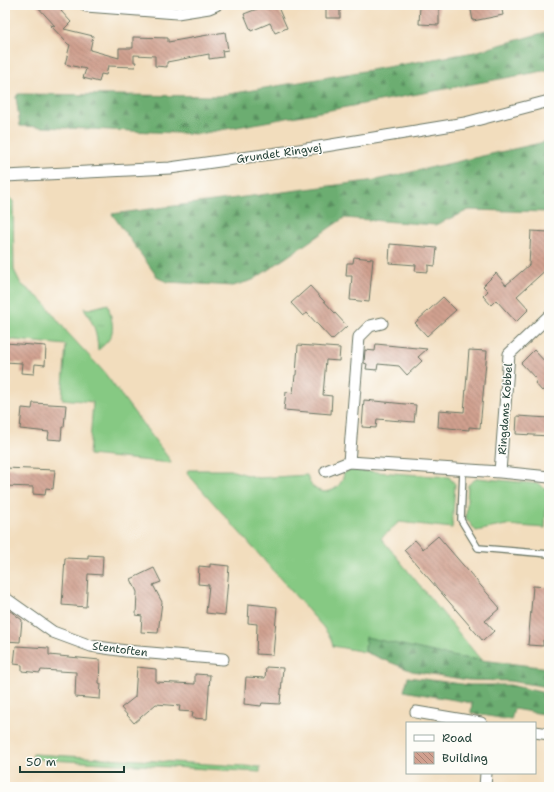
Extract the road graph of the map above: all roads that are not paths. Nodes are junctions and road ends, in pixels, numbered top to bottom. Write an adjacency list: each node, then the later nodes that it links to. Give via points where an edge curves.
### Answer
1 (216, 5): 2 (street, via 177,14)
2 (86, 6)
3 (549, 102): 4 (street, Grundet Ringvej, via 465,123 170,168)
4 (5, 176)
5 (549, 316): 10 (street, Ringdams Kobbel, via 509,354)
6 (382, 323): 7 (street, via 370,326 358,337)
7 (349, 462): 8 (street); 9 (street)
8 (463, 470): 10 (street); 12 (lane, via 461,520 478,548)
9 (326, 471)
10 (500, 472): 11 (street)
11 (549, 477)
12 (549, 554)
13 (5, 598): 14 (street, Stentoften, via 53,632 92,646)
14 (223, 659)
15 (416, 712): 16 (street)
16 (475, 722)
17 (536, 732): 18 (street)
18 (549, 734)
19 (486, 774): 20 (street)
20 (485, 787)

